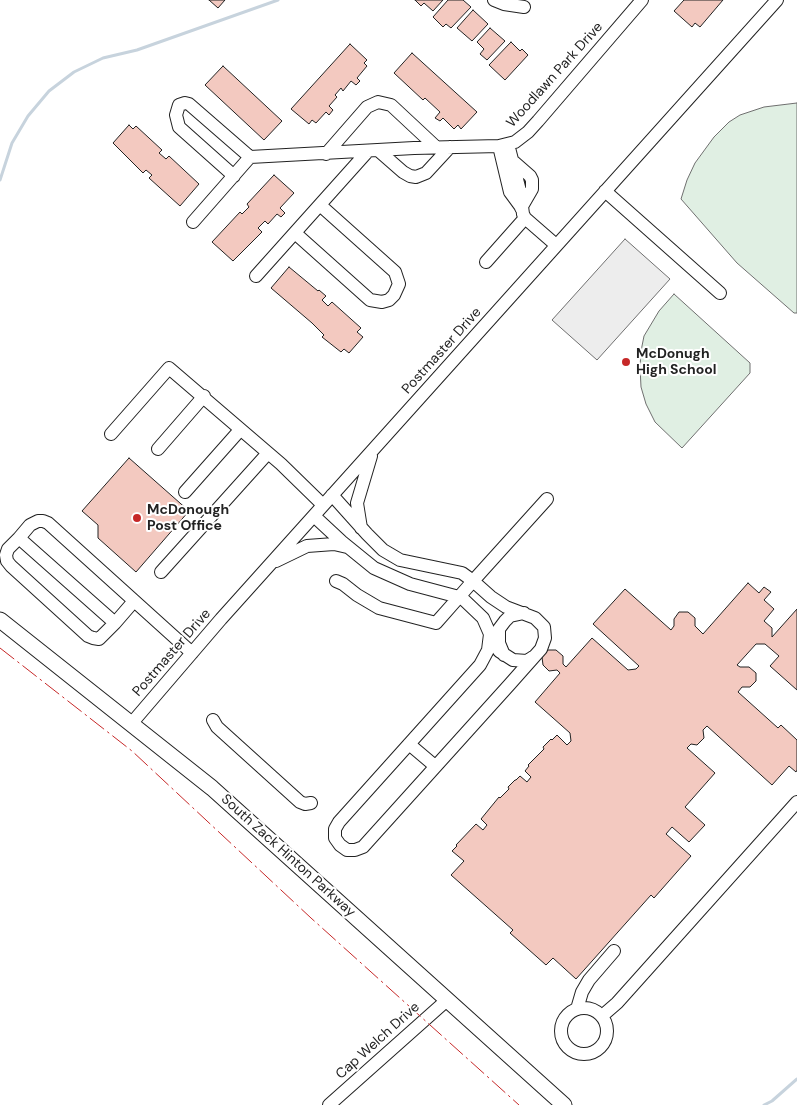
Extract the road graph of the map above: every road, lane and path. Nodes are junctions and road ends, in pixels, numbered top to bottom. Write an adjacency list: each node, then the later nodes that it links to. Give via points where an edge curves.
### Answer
1 (494, 0): 4 (street)
2 (642, 0): 5 (street, Woodlawn Park Drive, via 532,128 521,139)
3 (777, 0): 12 (street, Postmaster Drive)
4 (524, 7)
5 (504, 145): 7 (street); 14 (street, Woodlawn Park Drive, via 514,162); 14 (street, via 510,192)
6 (436, 147): 7 (street); 8 (street); 9 (street, via 391,105 378,102 367,107)
7 (450, 147): 8 (street, via 426,173 416,177 404,173)
8 (374, 151): 9 (street); 13 (street)
9 (326, 154): 10 (street)
10 (250, 157): 11 (street); 11 (street, via 190,105 180,104 176,115 180,127)
11 (234, 176): 15 (street)
12 (605, 192): 17 (street, Postmaster Drive); 20 (street)
13 (320, 205): 16 (street); 16 (street, via 395,272 399,284 390,300 370,300)
14 (523, 213): 17 (street); 18 (street)
15 (193, 222)
16 (295, 233): 19 (street)
17 (556, 246): 25 (street, Postmaster Drive)
18 (486, 262)
19 (256, 276)
20 (720, 293)
21 (204, 396): 22 (street); 23 (street, via 170,368); 24 (street)
22 (240, 430): 26 (street); 27 (street)
23 (111, 434)
24 (158, 449)
25 (373, 450): 28 (street, Postmaster Drive); 32 (street, via 357,503)
26 (268, 453): 30 (street); 36 (street)
27 (185, 492)
28 (332, 495): 30 (street, Postmaster Drive); 32 (street)
29 (546, 499): 38 (street)
30 (323, 506): 31 (street, Postmaster Drive)
31 (314, 516): 34 (street); 35 (street, Postmaster Drive)
32 (361, 528): 38 (street, via 383,550 400,560 462,573)
33 (19, 538): 40 (street, via 30,525 38,521 48,523); 43 (street); 43 (street, via 6,555 11,566 81,630 99,639)
34 (348, 547): 35 (street, via 334,544 307,546); 39 (street, via 374,568 410,584)
35 (270, 565): 45 (street, Postmaster Drive)
36 (161, 572)
37 (336, 581): 39 (street, via 379,608 436,623)
38 (474, 581): 39 (street); 41 (street, via 506,607)
39 (459, 597): 44 (street, via 483,618)
40 (134, 601): 43 (street); 45 (street)
41 (524, 613): 44 (street, via 505,620); 46 (street, via 544,627 545,638)
42 (0, 620): 48 (main road, South Zack Hinton Parkway)
43 (115, 623)
44 (492, 639): 46 (street, via 504,655 513,660); 49 (street, via 480,666)
45 (192, 653): 48 (street, Postmaster Drive)
46 (533, 658): 50 (street)
47 (213, 720): 52 (street, via 228,738 300,802)
48 (131, 724): 54 (main road, South Zack Hinton Parkway, via 212,788)
49 (409, 744): 50 (street); 50 (street, via 339,822 335,838 340,845 347,850 363,847)
50 (435, 766)
51 (797, 802): 56 (street)
52 (311, 803)
53 (614, 951): 55 (street, via 589,980)
54 (447, 1000): 57 (street, Cap Welch Drive); 58 (main road, South Zack Hinton Parkway)
55 (577, 1009): 56 (street, via 590,1009); 56 (street, via 564,1019 560,1032 564,1045 578,1054 592,1053 603,1044 607,1030)
56 (602, 1016)
57 (329, 1105)
58 (564, 1105)

